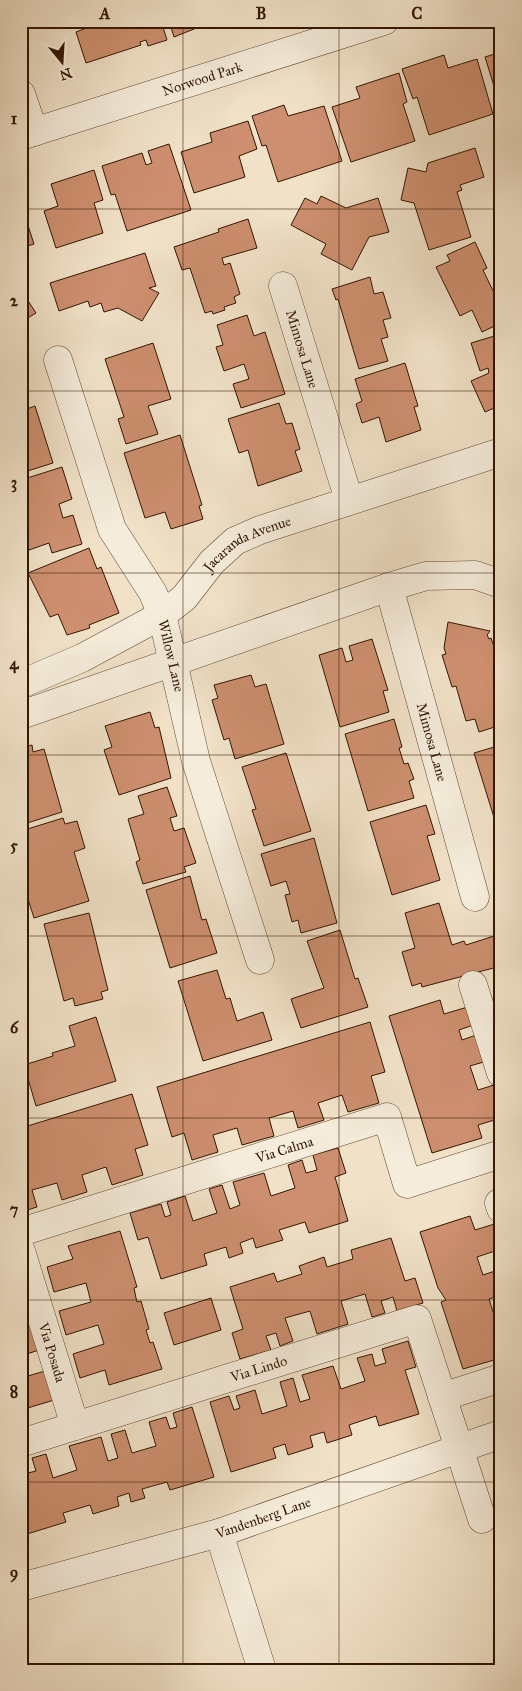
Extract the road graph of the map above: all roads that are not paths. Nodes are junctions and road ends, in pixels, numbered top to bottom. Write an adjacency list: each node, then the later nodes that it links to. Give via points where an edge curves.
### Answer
1 (384, 21): 2 (street, Norwood Park)
2 (324, 30): 4 (street, Norwood Park)
3 (21, 94): 4 (street)
4 (28, 134)
5 (283, 286): 8 (street, Mimosa Lane)
6 (58, 360): 11 (street, Willow Lane, via 112,529 153,593)
7 (501, 452): 8 (street, Jacaranda Avenue)
8 (349, 500): 11 (street, Jacaranda Avenue, via 235,541 212,562 184,598)
9 (501, 584): 10 (street, via 474,575 426,576)
10 (390, 587): 12 (street); 15 (street, Mimosa Lane)
11 (162, 615): 12 (street, Willow Lane); 13 (street, Jacaranda Avenue, via 82,658)
12 (174, 662): 14 (street); 16 (street, Willow Lane, via 196,761)
13 (21, 684)
14 (21, 716)
15 (475, 897)
16 (260, 960)
17 (473, 985): 18 (street)
18 (501, 1073)
19 (501, 1154): 20 (street, Via Calma, via 407,1184 387,1117)
20 (21, 1232)
21 (21, 1251): 24 (street, Via Posada)
22 (501, 1378): 23 (street)
23 (442, 1397): 24 (street, Via Lindo, via 417,1319); 27 (street, Via Lindo)
24 (75, 1426): 26 (street, Via Lindo)
25 (501, 1434): 27 (street, Vandenberg Lane)
26 (21, 1443)
27 (457, 1448): 28 (street, Via Lindo); 29 (street, Vandenberg Lane)
28 (482, 1519)
29 (219, 1533): 30 (street, Vandenberg Lane); 31 (street)
30 (21, 1587)
31 (262, 1670)

